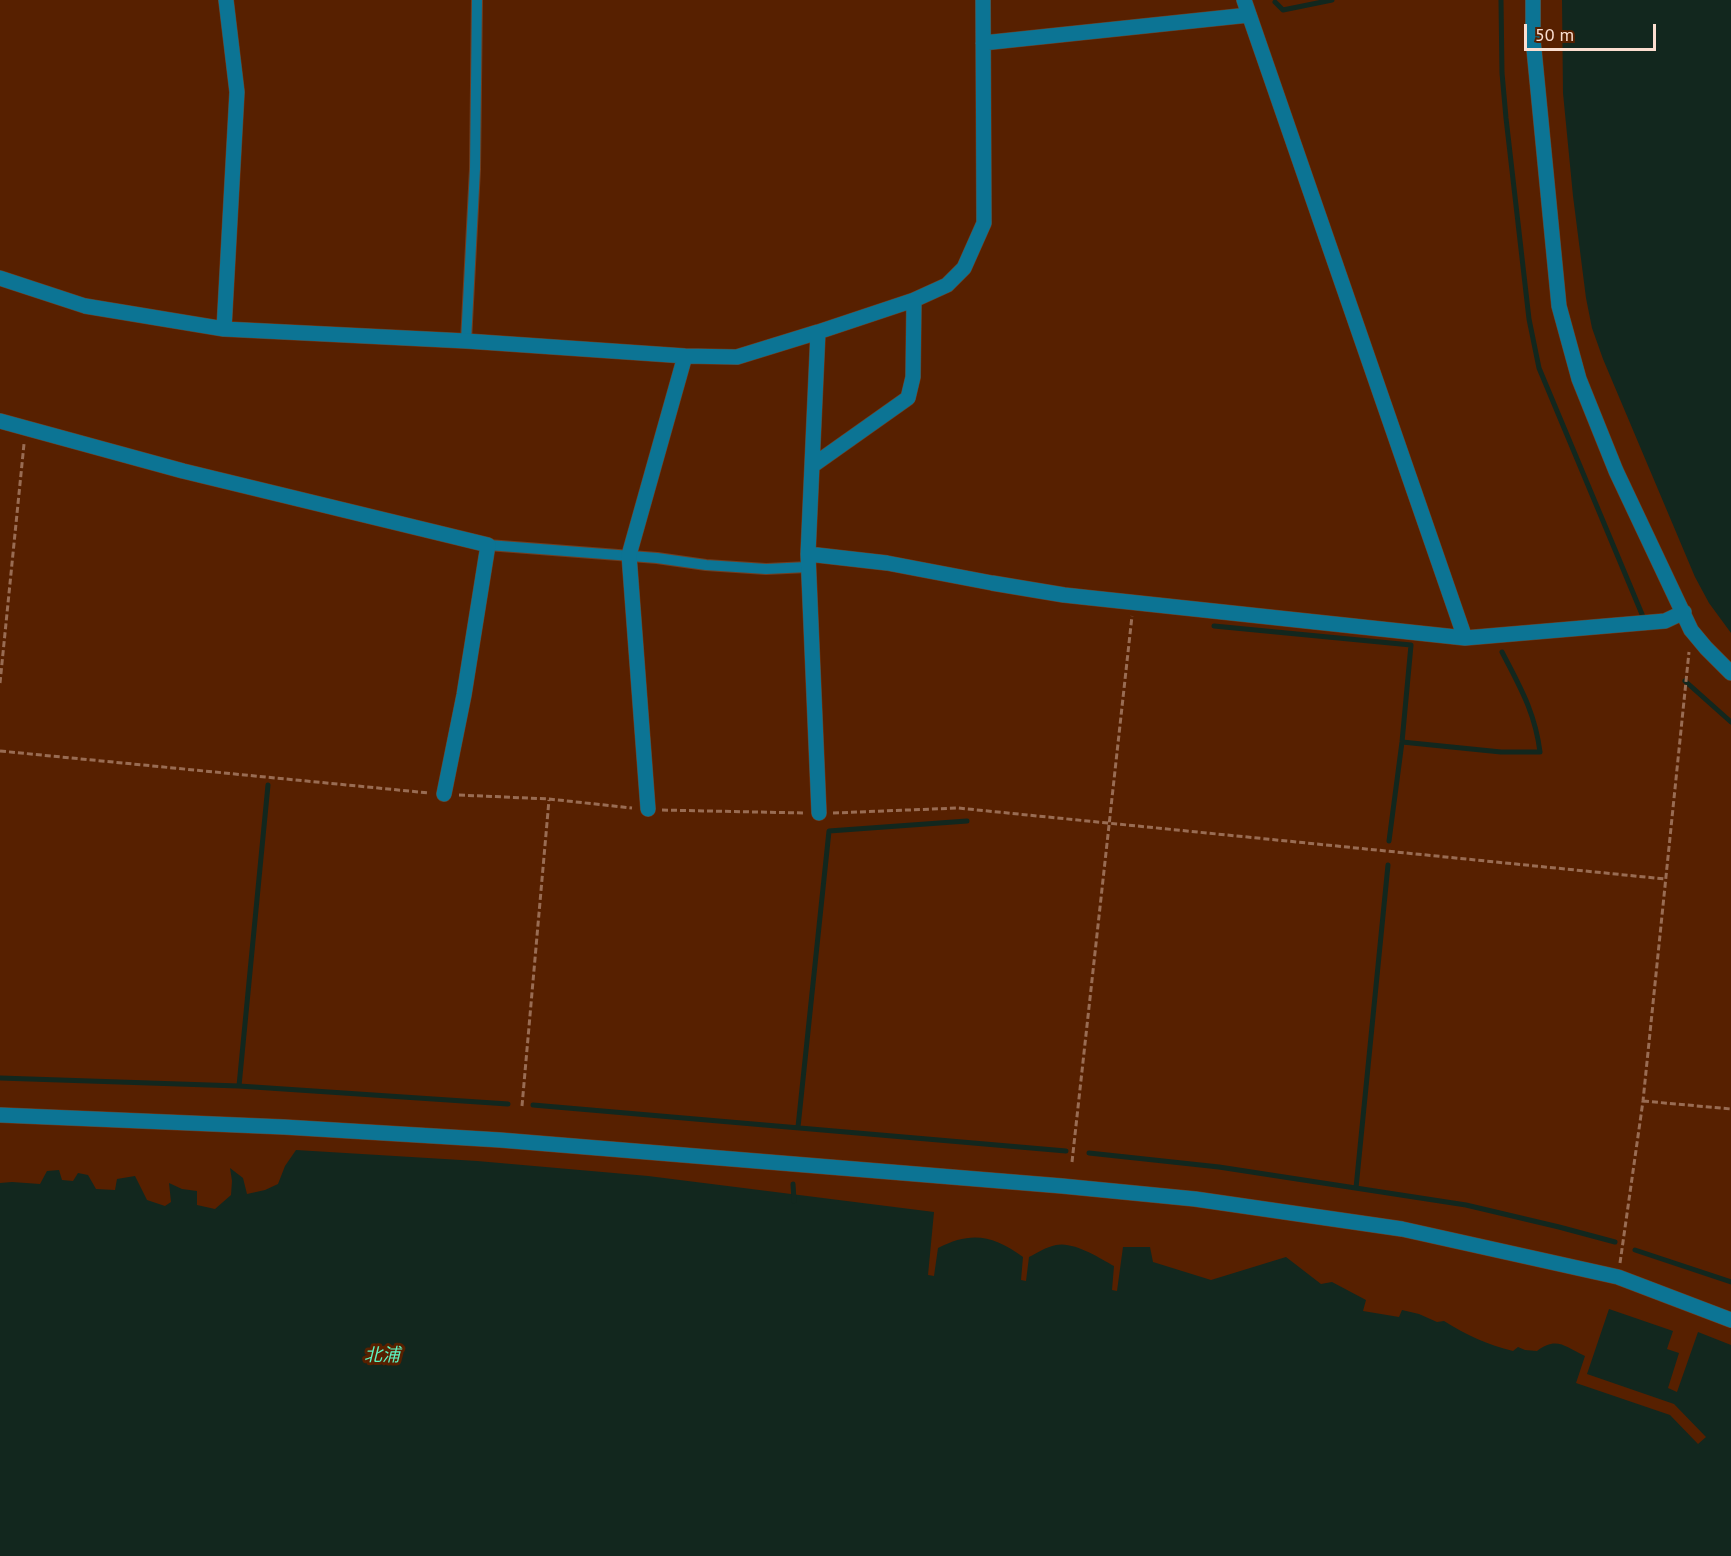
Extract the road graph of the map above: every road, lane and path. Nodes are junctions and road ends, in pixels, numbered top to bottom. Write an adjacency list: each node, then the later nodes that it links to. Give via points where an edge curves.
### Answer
1 (226, 0): 9 (street, via 237,92)
2 (477, 0): 11 (lane, via 476,169)
3 (983, 0): 6 (street)
4 (1533, 0): 20 (street, via 1533,39 1559,306 1579,380 1616,471)
5 (1247, 7): 6 (street); 22 (street)
6 (983, 43): 8 (street, via 984,223 964,268 947,285)
7 (0, 278): 9 (street, via 85,306)
8 (914, 300): 10 (street); 15 (street, via 913,377 908,398)
9 (224, 329): 11 (street)
10 (818, 333): 12 (street, via 737,357); 15 (street)
11 (466, 341): 12 (street)
12 (686, 356): 17 (street)
13 (0, 422): 14 (street)
14 (25, 428): 16 (street); 24 (path)
15 (812, 466): 18 (street)
16 (488, 545): 17 (lane); 25 (street)
17 (629, 555): 18 (lane, via 766,569); 27 (street)
18 (808, 560): 19 (street, via 887,563 1064,595); 28 (street)
19 (1133, 603): 22 (street); 33 (path)
20 (1684, 612): 21 (street); 22 (street, via 1665,621)
21 (1691, 630): 23 (street); 29 (path)
22 (1465, 638)
23 (1731, 673)
24 (0, 683)
25 (444, 794)
26 (549, 799): 30 (path)
27 (648, 809)
28 (819, 813)
29 (1643, 1101): 31 (path); 34 (path)
30 (522, 1106)
31 (1731, 1110)
32 (0, 1115): 34 (street, via 500,1140 1196,1199 1402,1229)
33 (1072, 1162)
34 (1618, 1277): 35 (street)
35 (1731, 1320)

